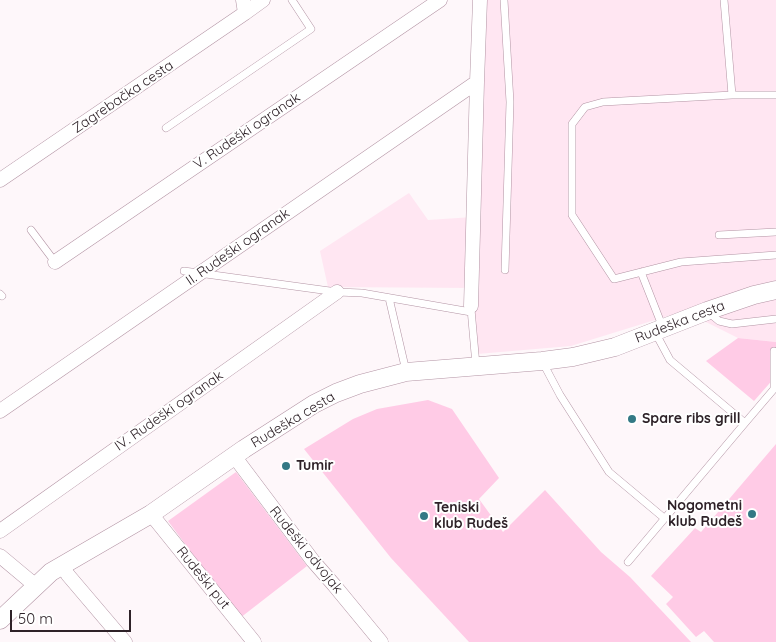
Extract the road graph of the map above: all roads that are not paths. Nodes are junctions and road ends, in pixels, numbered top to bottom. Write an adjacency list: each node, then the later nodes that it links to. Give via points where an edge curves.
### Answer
1 (263, 0): 7 (street, Zagrebačka cesta)
2 (292, 0): 11 (lane, via 311,29)
3 (440, 0): 17 (street, V. Rudeški ogranak)
4 (480, 0): 8 (street)
5 (504, 0): 18 (lane, via 510,102)
6 (724, 0): 9 (lane)
7 (244, 7): 12 (street, Zagrebačka cesta)
8 (476, 82): 21 (street, II. Rudeški ogranak); 25 (street)
9 (732, 95): 10 (lane); 20 (lane, via 603,102 585,107 572,124 572,215 614,279)
10 (776, 96)
11 (166, 128)
12 (0, 180)
13 (31, 230): 17 (lane)
14 (776, 232): 15 (lane)
15 (719, 235)
16 (776, 254): 20 (lane, via 681,262)
17 (55, 262)
18 (505, 270)
19 (184, 271): 21 (lane)
20 (642, 272): 28 (lane)
21 (200, 273): 23 (lane); 33 (street, II. Rudeški ogranak)
22 (776, 290): 26 (street, Rudeška cesta)
23 (337, 292): 24 (lane); 38 (street, IV. Rudeški ogranak)
24 (389, 298): 25 (lane); 32 (lane)
25 (471, 309): 31 (lane)
26 (707, 311): 27 (lane, via 719,321 732,324); 28 (street, Rudeška cesta)
27 (776, 319)
28 (659, 330): 30 (street, Rudeška cesta, via 615,347); 34 (lane, via 670,360)
29 (774, 352): 34 (lane, via 774,389)
30 (542, 361): 31 (street, Rudeška cesta); 37 (lane, via 609,472)
31 (476, 365): 32 (street, Rudeška cesta)
32 (406, 372): 35 (street, Rudeška cesta, via 336,393)
33 (0, 411)
34 (745, 423): 37 (lane)
35 (234, 456): 36 (street, Rudeška cesta); 46 (street, Rudeški odvojak, via 313,561)
36 (151, 514): 41 (street, Rudeška cesta); 45 (street, Rudeški put)
37 (664, 518): 40 (lane)
38 (0, 531)
39 (0, 556): 42 (street)
40 (628, 562)
41 (62, 566): 42 (street, Rudeška cesta); 44 (street)
42 (36, 586): 43 (street, Rudeška cesta)
43 (0, 620)
44 (125, 642)
45 (254, 642)
46 (381, 642)

